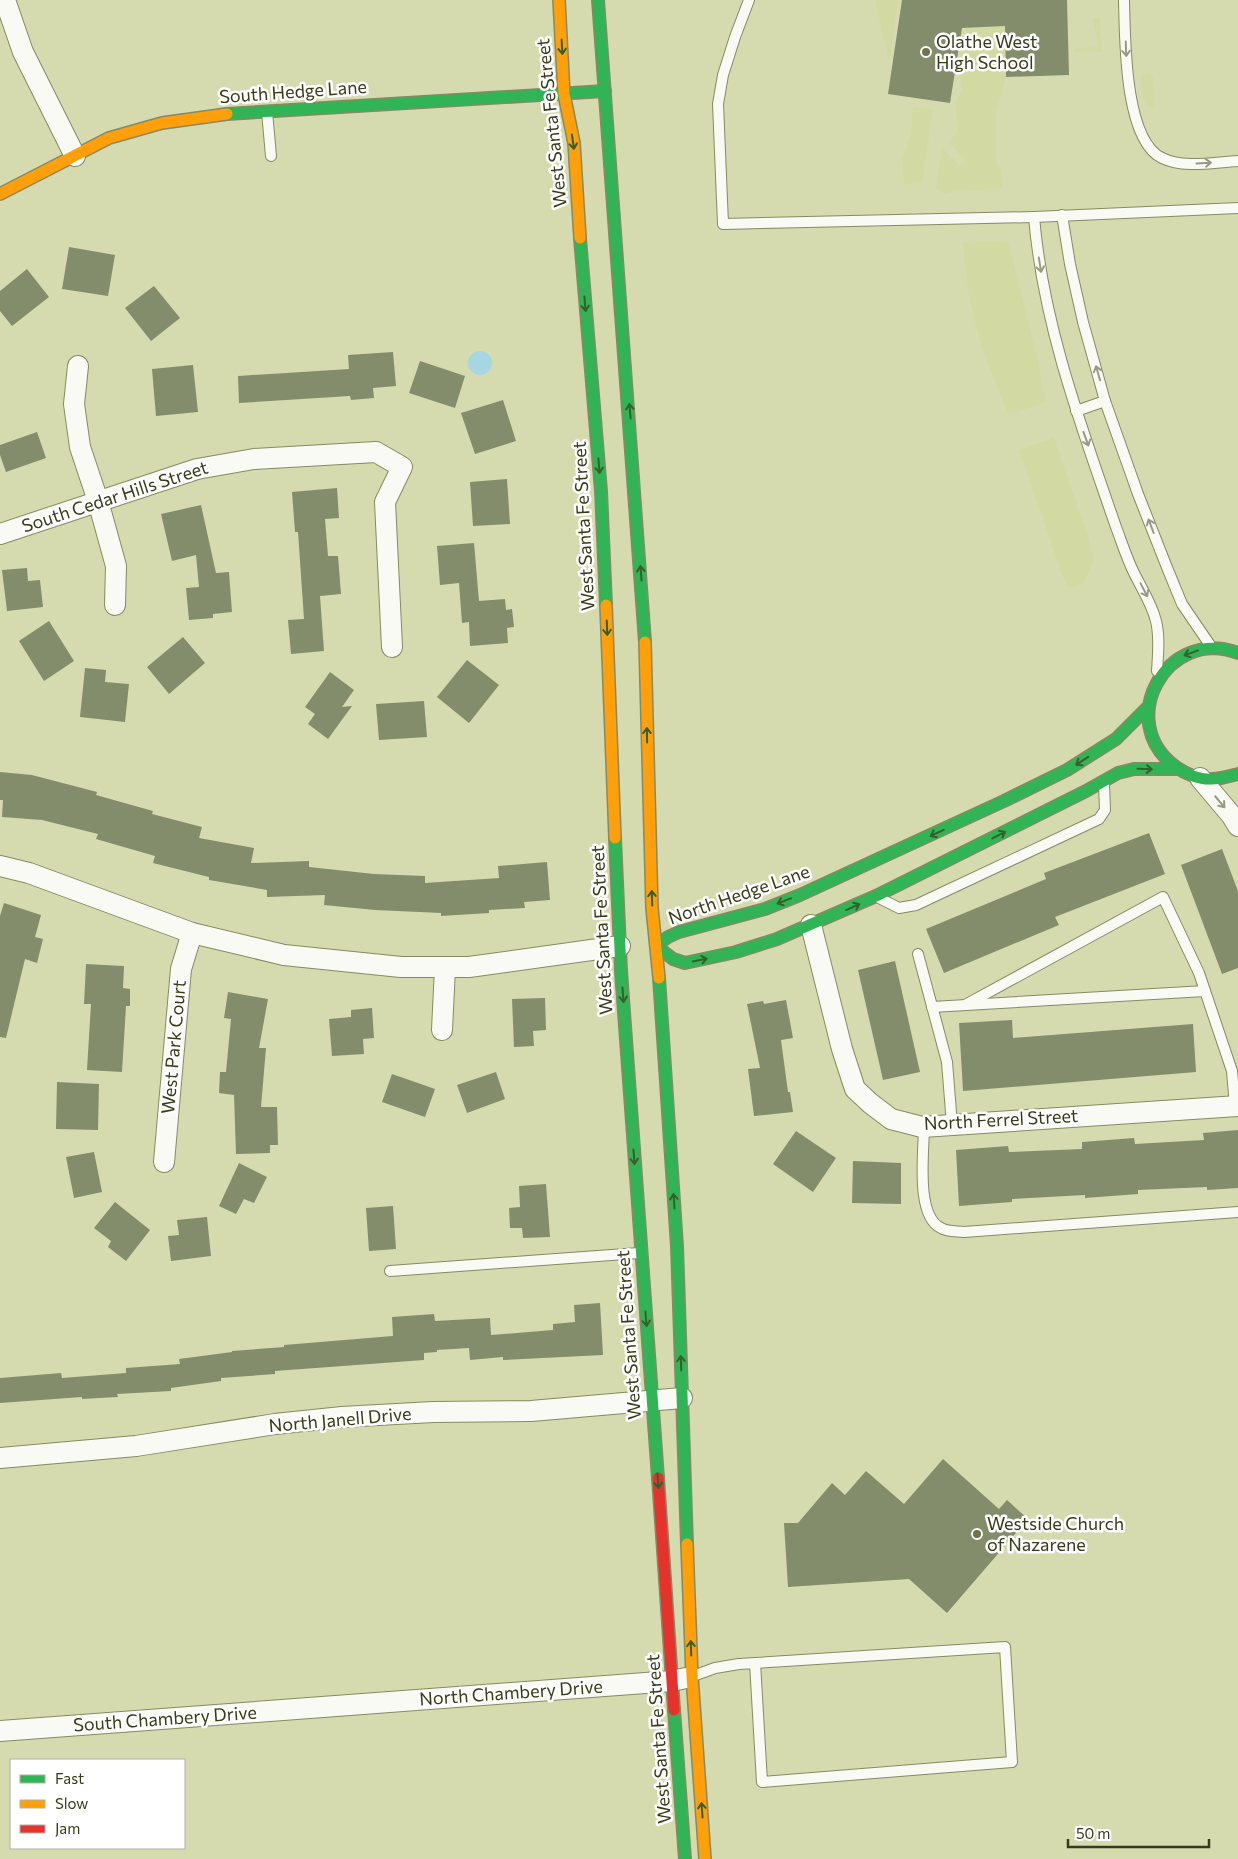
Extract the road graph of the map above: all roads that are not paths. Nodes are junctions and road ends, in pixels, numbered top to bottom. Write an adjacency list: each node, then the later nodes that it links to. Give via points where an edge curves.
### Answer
1 (5, 0): 9 (street, via 23,52)
2 (559, 0): 7 (street, West Santa Fe Street, one-way to 7)
3 (598, 0): 6 (street)
4 (749, 0): 15 (lane, via 723,75 718,104 723,224)
5 (1124, 0): 11 (lane, one-way to 11, via 1130,90 1142,138 1149,149 1161,158 1184,164)
6 (605, 91): 7 (street, South Hedge Lane); 37 (street, one-way to 6, via 644,605)
7 (564, 94): 8 (street, South Hedge Lane); 36 (street, West Santa Fe Street, one-way to 36, via 574,143 601,491)
8 (267, 111): 9 (street, South Hedge Lane, via 164,122 107,139); 10 (lane)
9 (75, 156): 12 (street, South Hedge Lane)
10 (270, 156)
11 (1238, 161)
12 (0, 194)
13 (1238, 208): 14 (lane)
14 (1062, 215): 15 (lane); 17 (lane, one-way to 14, via 1083,322)
15 (1034, 217): 18 (lane, one-way to 18, via 1042,282)
16 (78, 366): 19 (street, via 74,404 80,447)
17 (1106, 401): 18 (lane); 23 (lane, one-way to 17, via 1182,604 1138,494)
18 (1076, 411): 25 (lane, one-way to 25, via 1117,529 1150,602 1156,623)
19 (98, 501): 20 (street, South Cedar Hills Street); 21 (street, via 116,566); 22 (street, South Cedar Hills Street, via 197,468 254,459 376,452 402,467 385,502)
20 (0, 534)
21 (115, 605)
22 (392, 647)
23 (1212, 648): 24 (street); 25 (street, one-way to 25, via 1191,651 1173,660)
24 (1237, 652)
25 (1157, 679): 26 (street)
26 (1147, 708): 27 (street, via 1148,726 1154,743 1164,758); 37 (street, North Hedge Lane, one-way to 37, via 1116,739 1067,770 1004,801 800,895 765,909 678,932)
27 (1178, 769): 29 (street); 30 (street, North Hedge Lane, one-way to 27, via 1134,769)
28 (1238, 774): 29 (street, via 1218,779)
29 (1200, 778): 31 (street, one-way to 31)
30 (1104, 780): 33 (street, North Hedge Lane, one-way to 30); 33 (lane, via 1105,810 1098,818 916,905 899,908)
31 (1238, 826)
32 (0, 866): 35 (street, via 29,873)
33 (876, 896): 34 (street, North Hedge Lane, one-way to 33)
34 (811, 925): 37 (street, North Hedge Lane, one-way to 34, via 685,963 736,952); 46 (street, North Ferrel Street, via 855,1089 891,1119)
35 (192, 933): 39 (street, via 284,955 401,968); 47 (street, West Park Court, via 181,969)
36 (624, 946): 39 (street); 49 (street, West Santa Fe Street, one-way to 49)
37 (652, 946): 51 (street, one-way to 37, via 677,1246)
38 (918, 954): 42 (lane)
39 (445, 968): 43 (street)
40 (1206, 991): 41 (lane); 41 (lane, via 1163,897); 44 (lane, via 1232,1071)
41 (966, 1005): 42 (lane)
42 (932, 1008): 45 (lane, via 947,1062)
43 (442, 1030)
44 (1237, 1106): 45 (street, North Ferrel Street)
45 (952, 1125): 46 (street, North Ferrel Street)
46 (924, 1127): 48 (lane, via 924,1196 928,1213 940,1228 964,1232)
47 (164, 1162)
48 (1238, 1212)
49 (640, 1253): 50 (lane); 52 (street, West Santa Fe Street, one-way to 52)
50 (390, 1271)
51 (682, 1398): 52 (street, North Janell Drive); 55 (street, one-way to 51)
52 (652, 1401): 53 (street, North Janell Drive, via 531,1411 342,1417 136,1446); 56 (street, West Santa Fe Street, one-way to 56)
53 (0, 1458)
54 (755, 1663): 54 (lane, via 1005,1647 1012,1762 762,1782); 55 (lane, via 715,1668)
55 (692, 1676): 56 (street, North Chambery Drive); 60 (street, one-way to 55)
56 (672, 1680): 57 (street, North Chambery Drive); 59 (street, West Santa Fe Street)
57 (330, 1707): 58 (street, South Chambery Drive)
58 (0, 1731)
59 (685, 1859)
60 (705, 1859)

